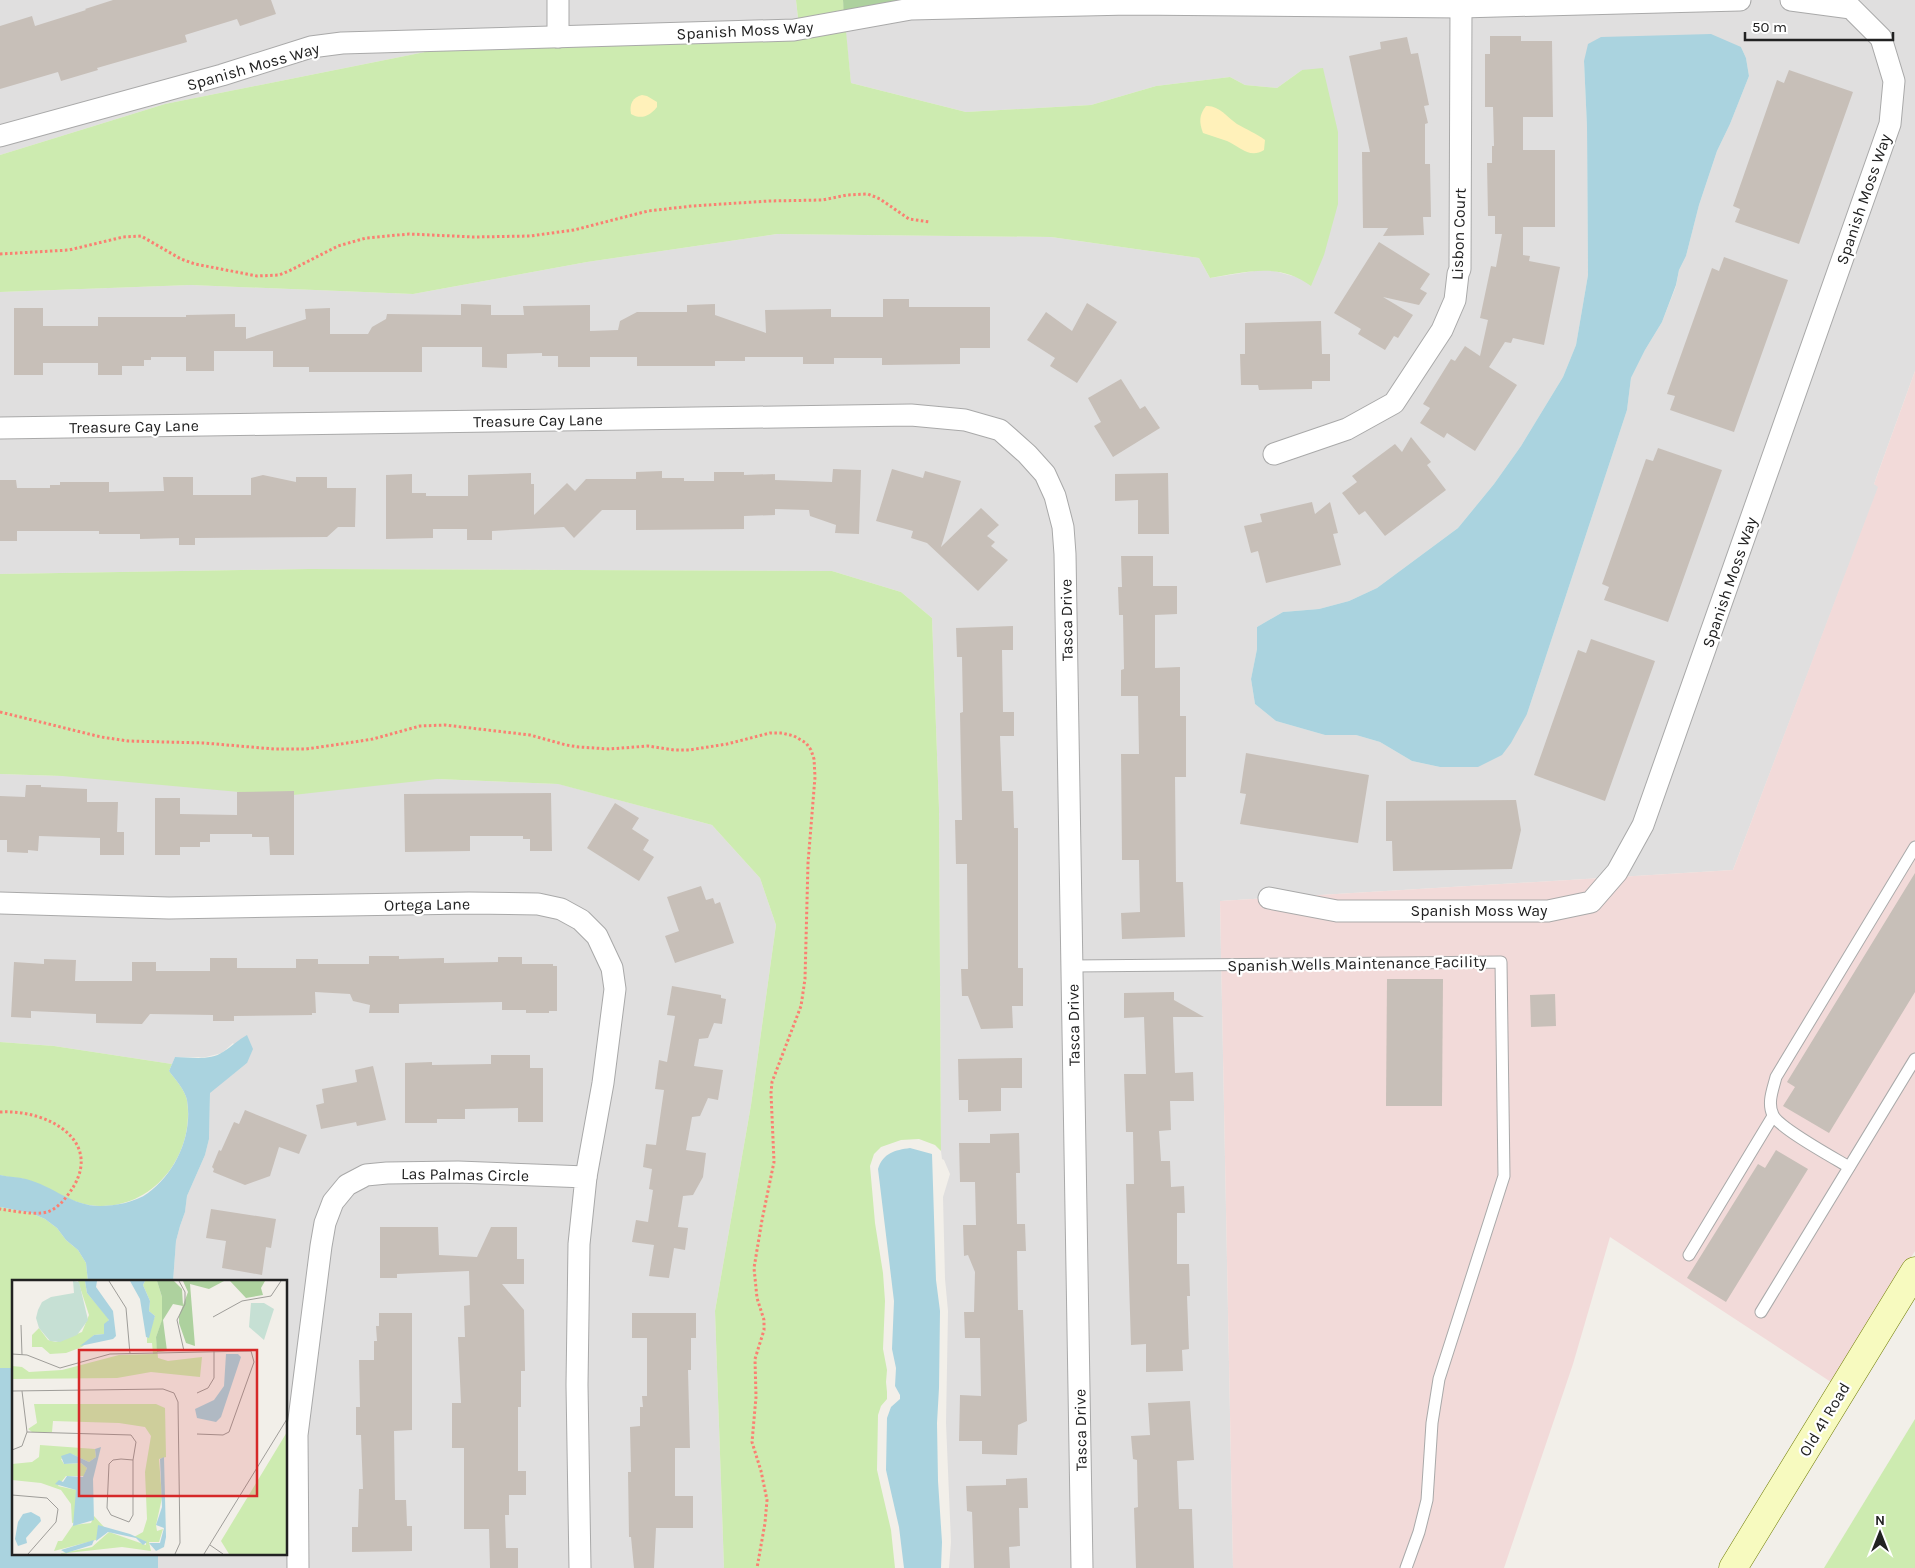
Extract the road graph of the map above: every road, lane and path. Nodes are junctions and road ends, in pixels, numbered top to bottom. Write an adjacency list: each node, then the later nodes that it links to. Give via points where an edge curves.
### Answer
1 (558, 0): 6 (street)
2 (1740, 0): 5 (street, Spanish Moss Way)
3 (1791, 0): 14 (street, Spanish Moss Way, via 1851,8 1881,38 1894,81 1890,124 1643,825 1617,872 1592,902 1548,911 1337,911)
4 (1130, 2): 5 (street, Spanish Moss Way); 6 (street, Spanish Moss Way, via 911,9 794,30)
5 (1461, 7): 11 (street, Lisbon Court, via 1460,270 1455,300 1442,330 1394,403 1347,429)
6 (558, 37): 7 (street, Spanish Moss Way, via 311,47)
7 (0, 136)
8 (930, 222): 9 (path, via 909,219 868,194 822,200 692,206 648,211 574,230 530,236 409,234 366,238 338,246 289,271 266,276 195,264 141,236 69,250)
9 (0, 254)
10 (0, 428): 12 (street, Treasure Cay Lane, via 911,415 966,420 1000,430 1046,474)
11 (1274, 454)
12 (1050, 485): 16 (street, Tasca Drive, via 1063,527 1065,554)
13 (1915, 847): 19 (lane, via 1776,1077 1770,1104)
14 (1269, 898)
15 (0, 903): 21 (street, Ortega Lane, via 169,908 468,903 538,904 561,909 581,920 598,936 612,968 616,989)
16 (1072, 966): 28 (street, Tasca Drive); 29 (lane, Spanish Wells Maintenance Facility, via 1501,962 1504,1176 1439,1379 1432,1423 1427,1500)
17 (1915, 1060): 20 (lane)
18 (0, 1112): 22 (path, via 22,1113 62,1127 77,1144 80,1154 76,1182 55,1208 42,1213)
19 (1773, 1116): 20 (lane); 23 (lane)
20 (1849, 1167): 25 (lane)
21 (586, 1177): 26 (street, Las Palmas Circle, via 458,1172 366,1175 347,1186 333,1202 321,1246 297,1435); 27 (street, via 579,1244 577,1366)
22 (0, 1209)
23 (1689, 1254)
24 (1915, 1270): 30 (street, Old 41 Road)
25 (1761, 1312)
26 (298, 1568)
27 (580, 1568)
28 (1082, 1568)
29 (1406, 1568)
30 (1733, 1568)

